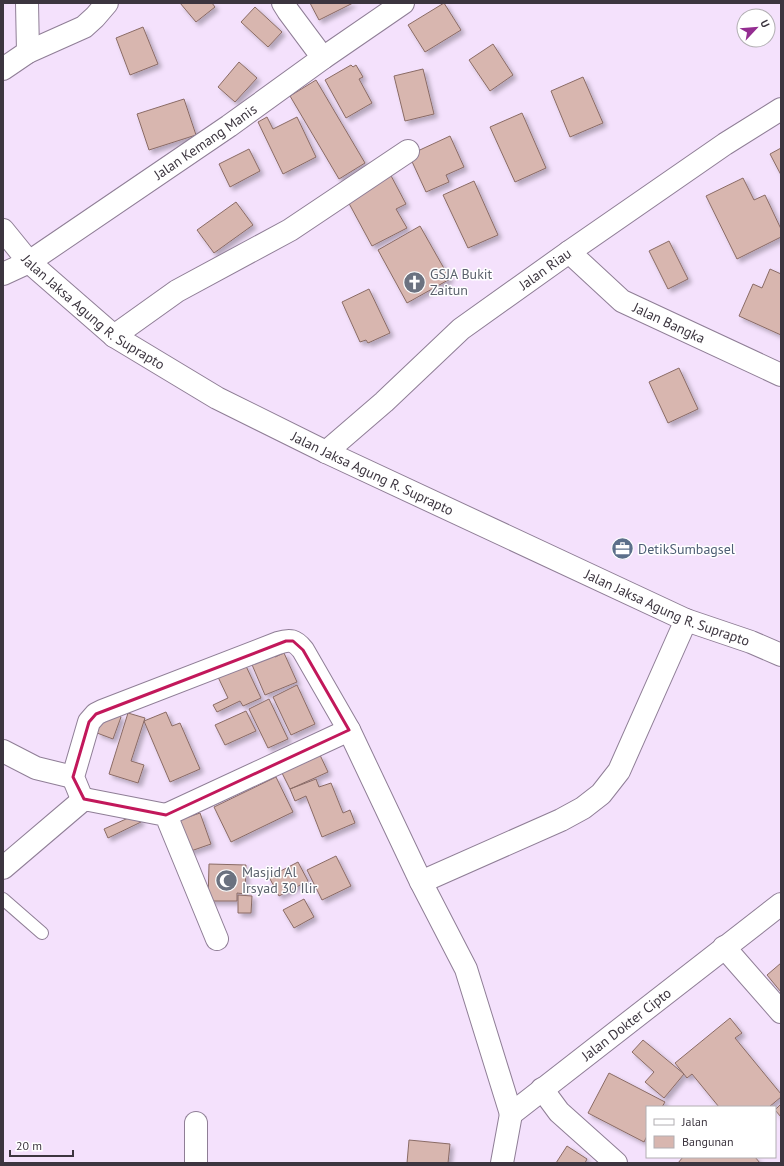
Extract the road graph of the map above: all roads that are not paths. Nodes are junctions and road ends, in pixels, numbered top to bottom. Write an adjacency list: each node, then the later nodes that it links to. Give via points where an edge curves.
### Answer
1 (27, 3): 5 (street)
2 (107, 3): 5 (street, via 84,27)
3 (283, 3): 6 (street)
4 (403, 3): 6 (street, Jalan Kemang Manis)
5 (28, 52): 7 (street)
6 (323, 58): 12 (street, Jalan Kemang Manis, via 229,126)
7 (3, 69)
8 (781, 109): 11 (street, Jalan Riau, via 725,144)
9 (408, 151): 14 (street, via 290,230 177,291)
10 (3, 230): 12 (street, Jalan Jaksa Agung R. Suprapto)
11 (569, 252): 15 (street, Jalan Bangka, via 622,301); 16 (street, Jalan Riau, via 461,329 384,402)
12 (29, 262): 13 (street, Jalan Kemang Manis); 14 (street, Jalan Jaksa Agung R. Suprapto)
13 (3, 274)
14 (114, 336): 16 (street, Jalan Jaksa Agung R. Suprapto, via 217,398)
15 (781, 376)
16 (326, 452): 17 (street, Jalan Jaksa Agung R. Suprapto)
17 (686, 620): 18 (street, Jalan Jaksa Agung R. Suprapto); 25 (street, via 619,771 602,794 561,820)
18 (781, 655)
19 (349, 730): 21 (street, via 304,650 293,641 286,641 96,714 88,722); 23 (street); 25 (street)
20 (3, 752): 21 (street, via 36,768)
21 (73, 778): 22 (street)
22 (84, 798): 23 (street); 24 (street)
23 (166, 815): 29 (street)
24 (5, 863)
25 (422, 882): 33 (street, via 466,969)
26 (3, 899): 28 (lane)
27 (781, 904): 30 (street, Jalan Dokter Cipto)
28 (42, 933)
29 (217, 939)
30 (724, 947): 31 (street); 32 (street, Jalan Dokter Cipto)
31 (781, 1012)
32 (542, 1089): 33 (street, Jalan Dokter Cipto); 37 (street, via 559,1112)
33 (511, 1114): 36 (street)
34 (196, 1123): 35 (street)
35 (196, 1163)
36 (502, 1163)
37 (616, 1163)

